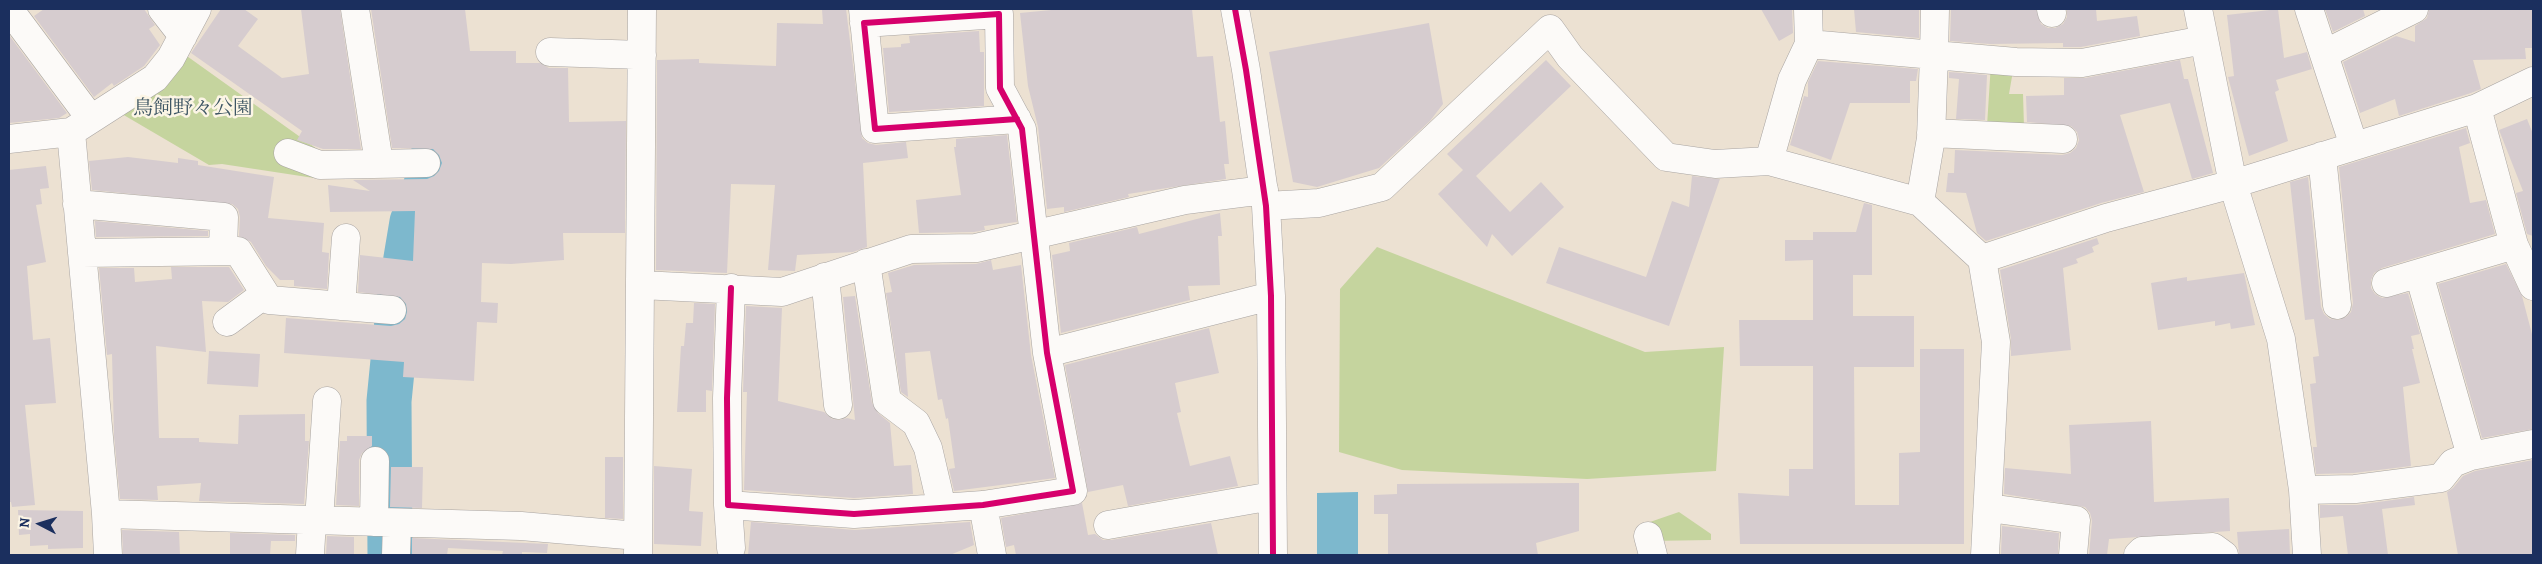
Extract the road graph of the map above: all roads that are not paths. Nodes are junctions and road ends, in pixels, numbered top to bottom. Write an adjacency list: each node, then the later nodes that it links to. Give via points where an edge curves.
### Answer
1 (162, 9): 14 (street)
2 (198, 9): 14 (street)
3 (355, 9): 32 (street)
4 (642, 9): 19 (street)
5 (1234, 9): 35 (street)
6 (1808, 9): 16 (street)
7 (1935, 9): 20 (street)
8 (2198, 9): 15 (street)
9 (2309, 9): 18 (street)
10 (2414, 9): 18 (street)
11 (18, 12): 24 (street)
12 (863, 16): 23 (street, via 999,14 1000,88); 23 (street, via 875,129)
13 (1549, 19): 31 (street, via 1570,57 1666,157 1715,164); 35 (street, via 1382,188 1319,203)
14 (183, 36): 24 (street, via 155,78)
15 (2204, 40): 20 (street, via 2082,63 2016,62); 34 (street)
16 (1809, 44): 20 (street); 31 (street, via 1792,80)
17 (550, 52): 19 (street)
18 (2324, 54): 28 (street)
19 (642, 55): 48 (street)
20 (1934, 55): 25 (street)
21 (2528, 92): 22 (street)
22 (2477, 108): 28 (street); 40 (street)
23 (1017, 120): 38 (street, via 1022,129)
24 (81, 125): 26 (street); 37 (street)
25 (1931, 133): 27 (street); 36 (street)
26 (9, 139)
27 (2063, 139)
28 (2354, 146): 30 (street)
29 (288, 153): 32 (street, via 320,165)
30 (2322, 156): 34 (street); 53 (street)
31 (1769, 161): 36 (street)
32 (379, 163): 33 (street)
33 (426, 163)
34 (2233, 184): 43 (street, via 2106,218); 63 (street, via 2281,339)
35 (1265, 198): 38 (street, via 1185,200); 52 (street)
36 (1920, 202): 43 (street)
37 (77, 204): 41 (street, via 224,217); 42 (street)
38 (1035, 236): 44 (street, via 976,248 911,249); 57 (street)
39 (346, 238): 54 (street)
40 (2522, 248): 45 (street); 49 (street)
41 (224, 251): 42 (street); 51 (street, via 238,251)
42 (82, 253): 69 (street)
43 (1982, 259): 68 (street, via 1996,342)
44 (866, 263): 46 (street); 67 (street, via 887,401 916,423 928,448)
45 (2419, 274): 47 (street); 61 (street)
46 (825, 277): 50 (street, via 782,292); 59 (street)
47 (2386, 282)
48 (641, 286): 50 (street); 73 (street)
49 (2533, 286)
50 (731, 288): 65 (street)
51 (266, 294): 54 (street, via 269,300); 56 (street)
52 (1271, 296): 57 (street); 64 (street)
53 (2337, 305)
54 (341, 306): 55 (street)
55 (392, 310)
56 (227, 322)
57 (1047, 353): 66 (street, via 1073,491)
58 (326, 400): 70 (street)
59 (838, 405)
60 (2533, 444): 61 (street)
61 (2471, 456): 63 (street, via 2454,463 2441,478 2355,489)
62 (374, 461): 71 (street)
63 (2303, 490): 84 (street)
64 (1272, 496): 72 (street); 79 (street)
65 (728, 505): 67 (street, via 854,514); 74 (street)
66 (983, 505): 67 (street); 78 (street)
67 (942, 508)
68 (1989, 508): 80 (street); 81 (street, via 2076,520)
69 (106, 514): 70 (street); 75 (street)
70 (316, 520): 71 (street); 76 (street)
71 (388, 522): 73 (street, via 521,526); 77 (street)
72 (1108, 525)
73 (638, 545)
74 (731, 548)
75 (108, 555)
76 (310, 555)
77 (396, 555)
78 (992, 555)
79 (1273, 555)
80 (1985, 555)
81 (2073, 555)
82 (2138, 555): 83 (street, via 2142,551 2213,547)
83 (2224, 555)
84 (2307, 555)

